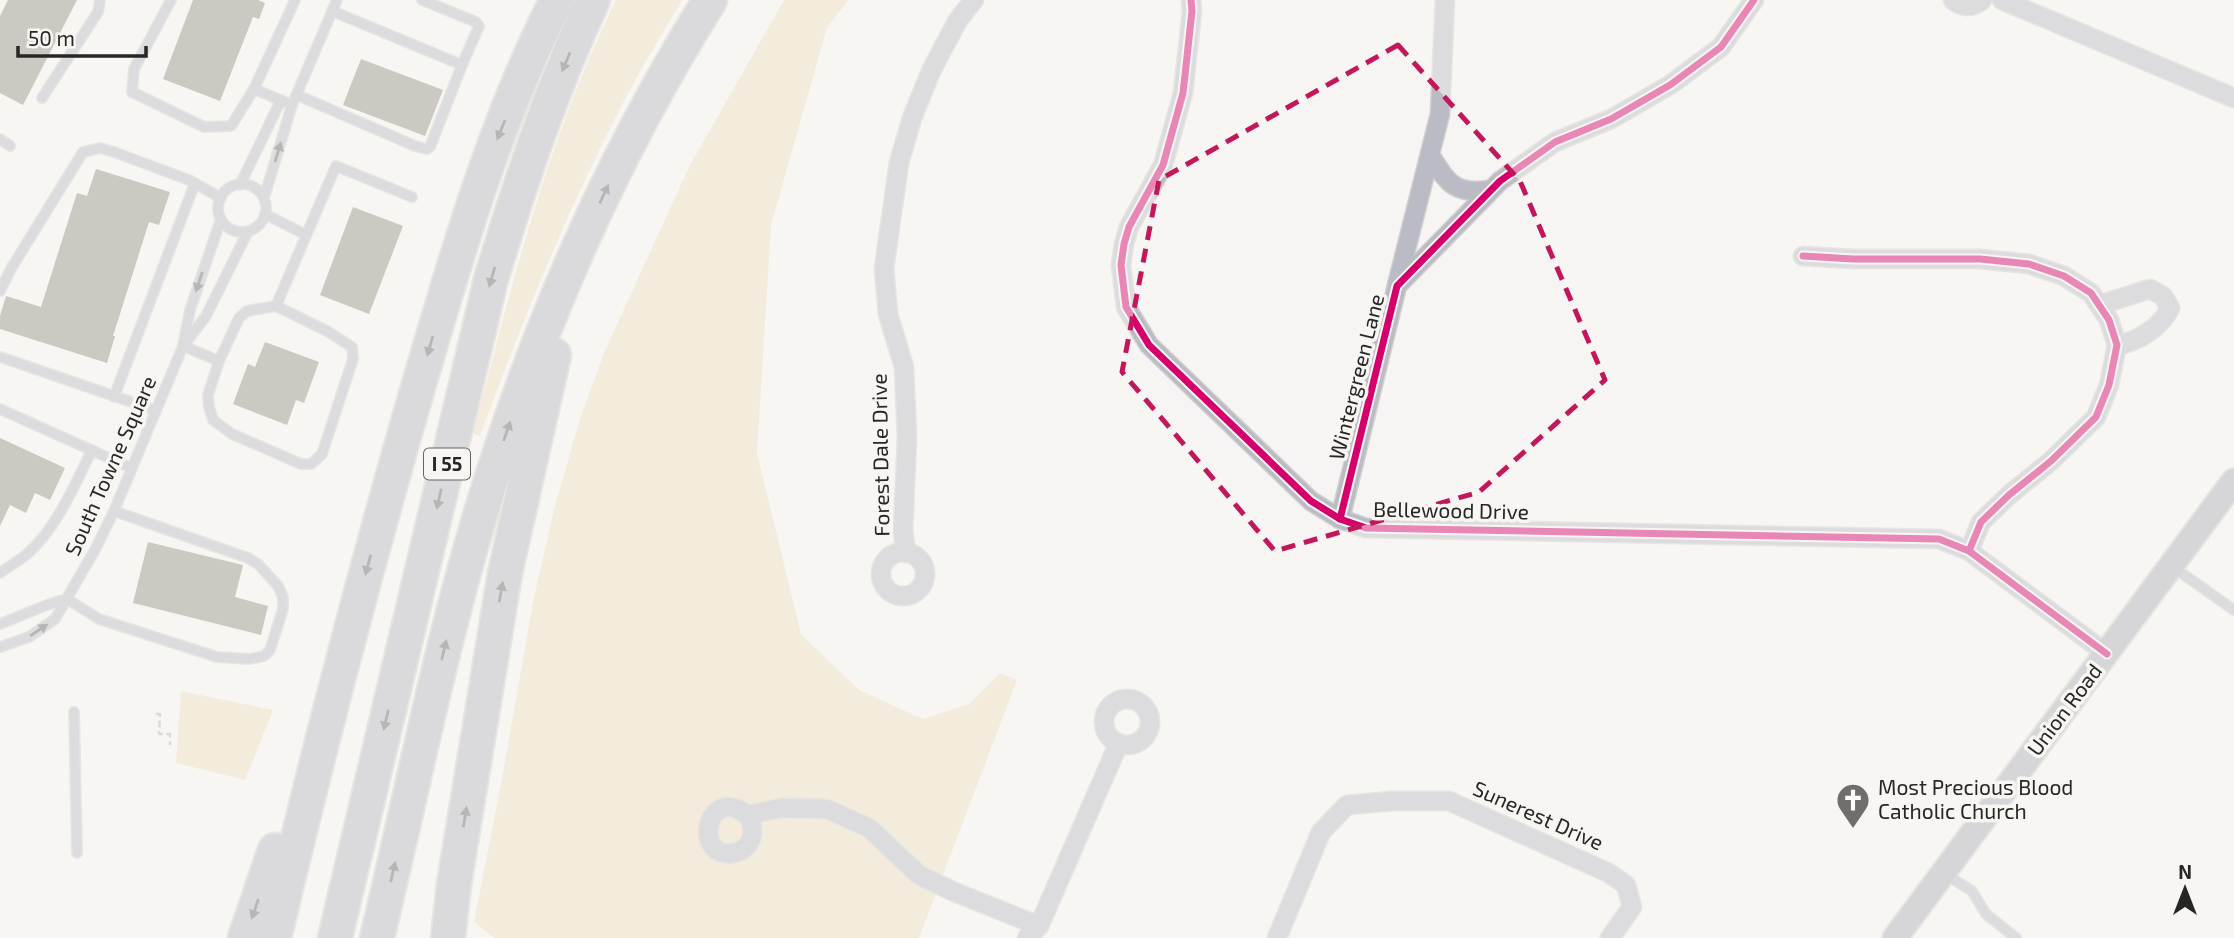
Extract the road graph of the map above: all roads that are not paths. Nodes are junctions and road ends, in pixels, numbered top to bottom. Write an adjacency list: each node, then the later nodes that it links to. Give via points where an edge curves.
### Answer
1 (100, 0): 20 (lane, via 98,12)
2 (171, 0): 18 (lane, via 134,69 132,92 204,127 231,126)
3 (295, 0): 18 (lane)
4 (337, 0): 16 (lane)
5 (422, 0): 17 (lane, via 476,22)
6 (557, 0): 64 (highway, one-way to 64, via 474,204)
7 (593, 0): 74 (highway, I 55, one-way to 74, via 549,102 491,279)
8 (710, 0): 37 (highway, I 55, one-way to 8, via 656,93)
9 (974, 0): 56 (street, Forest Dale Drive, via 931,71 912,118 899,163 884,268 888,314 904,367)
10 (1191, 0): 54 (street, Bellewood Drive, via 1183,93 1170,141 1124,244 1121,265 1126,307 1149,345 1311,501)
11 (1445, 0): 26 (street, via 1440,114)
12 (1754, 0): 29 (street, Wintergreen Lane, via 1721,47 1670,85 1611,119 1555,142)
13 (1953, 0): 14 (street, via 1966,6)
14 (1982, 0)
15 (2001, 0): 21 (street)
16 (332, 11): 17 (lane); 19 (lane)
17 (462, 65): 19 (lane, via 427,149)
18 (254, 89): 22 (lane)
19 (297, 94): 23 (lane)
20 (42, 98)
21 (2234, 98)
22 (281, 100): 23 (lane); 28 (lane)
23 (292, 105): 32 (lane, one-way to 23)
24 (0, 139): 25 (lane)
25 (10, 146)
26 (1430, 155): 29 (street, via 1461,191); 39 (street)
27 (195, 183): 31 (lane); 40 (lane, via 100,148 83,152); 47 (lane)
28 (240, 185): 31 (lane, via 232,186); 32 (lane, via 253,186)
29 (1490, 190): 39 (street, Wintergreen Lane)
30 (412, 197): 36 (lane, via 336,166)
31 (221, 198): 34 (lane, South Towne Square)
32 (264, 198): 33 (lane)
33 (265, 214): 35 (lane, South Towne Square, via 262,222); 36 (lane)
34 (221, 219): 35 (lane, via 233,230); 44 (lane, South Towne Square, one-way to 44, via 190,310)
35 (248, 231): 44 (lane, South Towne Square, via 205,316)
36 (306, 235): 42 (lane)
37 (575, 256): 70 (highway, one-way to 37, via 505,573); 75 (highway, I 55, one-way to 37, via 477,526 505,437)
38 (1803, 256): 41 (street, via 2029,264 2064,276 2091,293)
39 (1397, 286): 54 (street, Wintergreen Lane)
40 (0, 291)
41 (2099, 305): 43 (street); 43 (street, via 2150,289 2163,296 2170,308 2164,321)
42 (276, 306): 46 (lane, via 247,311 239,318); 46 (lane, via 352,347 353,359 322,454 311,464 301,464 232,434 214,420 208,395)
43 (2117, 345): 55 (street, via 2109,385 2096,417 1981,522)
44 (183, 346): 46 (lane); 49 (lane, South Towne Square)
45 (0, 357): 47 (lane)
46 (219, 361)
47 (114, 397): 49 (lane)
48 (0, 409): 50 (lane)
49 (155, 410): 51 (lane, South Towne Square)
50 (92, 450): 51 (lane); 58 (lane, via 53,522 29,553)
51 (131, 468): 53 (lane, South Towne Square)
52 (2234, 481): 57 (main road, Union Road)
53 (114, 511): 59 (lane, South Towne Square); 59 (lane, via 258,564 283,597 271,650 250,659 217,657 99,619)
54 (1340, 519): 55 (street, Bellewood Drive, via 1366,528 1916,538 1953,543)
55 (1969, 551): 63 (street, Bellewood Drive)
56 (906, 553)
57 (2171, 566): 60 (lane); 63 (main road, Union Road)
58 (0, 573)
59 (67, 600): 61 (lane, via 41,605); 62 (lane, South Towne Square, one-way to 59, via 29,637 55,619)
60 (2234, 610)
61 (0, 624)
62 (0, 647)
63 (2107, 654): 69 (main road, Union Road)
64 (342, 660): 72 (highway, one-way to 72); 73 (highway)
65 (74, 712): 68 (lane)
66 (1118, 745): 71 (street)
67 (747, 815): 71 (street, via 780,808 827,810 869,828 919,875)
68 (77, 853)
69 (1943, 874): 80 (main road, Union Road); 81 (lane, via 1972,891 1986,914)
70 (454, 884): 76 (highway); 77 (highway)
71 (1033, 932)
72 (245, 938)
73 (274, 938)
74 (335, 938)
75 (377, 938)
76 (437, 938)
77 (449, 938)
78 (1277, 938): 79 (street, Sunerest Drive, via 1321,832 1347,805 1392,801 1449,801 1609,873 1626,885 1632,907)
79 (1610, 938)
80 (1895, 938)
81 (2016, 938)

